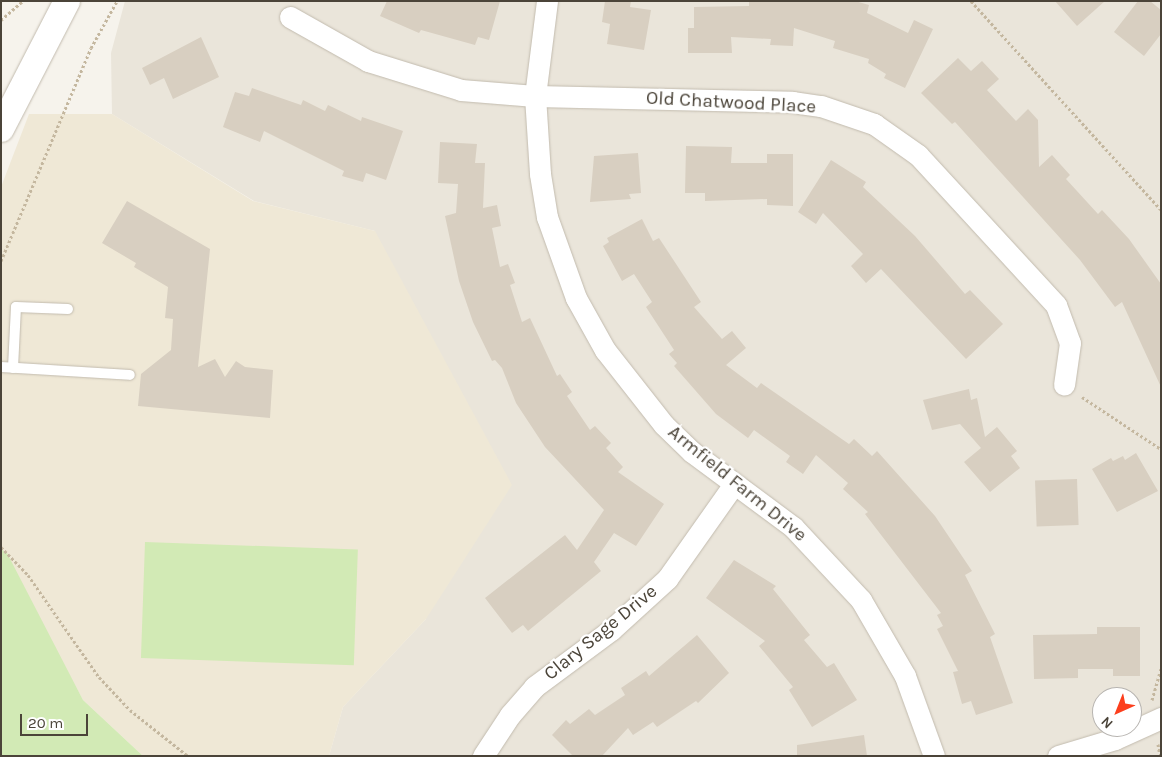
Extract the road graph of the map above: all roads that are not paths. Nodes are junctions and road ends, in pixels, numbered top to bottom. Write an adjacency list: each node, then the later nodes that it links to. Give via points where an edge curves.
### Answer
1 (67, 1): 4 (street)
2 (547, 1): 5 (street, Armfield Farm Drive)
3 (290, 17): 5 (street, Old Chatwood Place, via 368,61 405,75 461,90)
4 (10, 88): 6 (street)
5 (535, 96): 11 (street, Old Chatwood Place, via 792,102 821,106 874,124 918,155 1056,305 1070,343); 12 (street, Armfield Farm Drive, via 540,174 548,217 576,298 606,350 639,396 692,452)
6 (1, 129)
7 (68, 309): 9 (lane, via 16,307)
8 (1, 367): 9 (lane)
9 (13, 368): 10 (lane)
10 (130, 375)
11 (1064, 385)
12 (734, 484): 14 (street, Clary Sage Drive, via 661,585 618,625 534,687 510,715); 15 (street, Armfield Farm Drive, via 793,527 861,600 905,676)
13 (1161, 718): 16 (street, via 1115,739)
14 (483, 756)
15 (934, 756)
16 (1058, 756)

